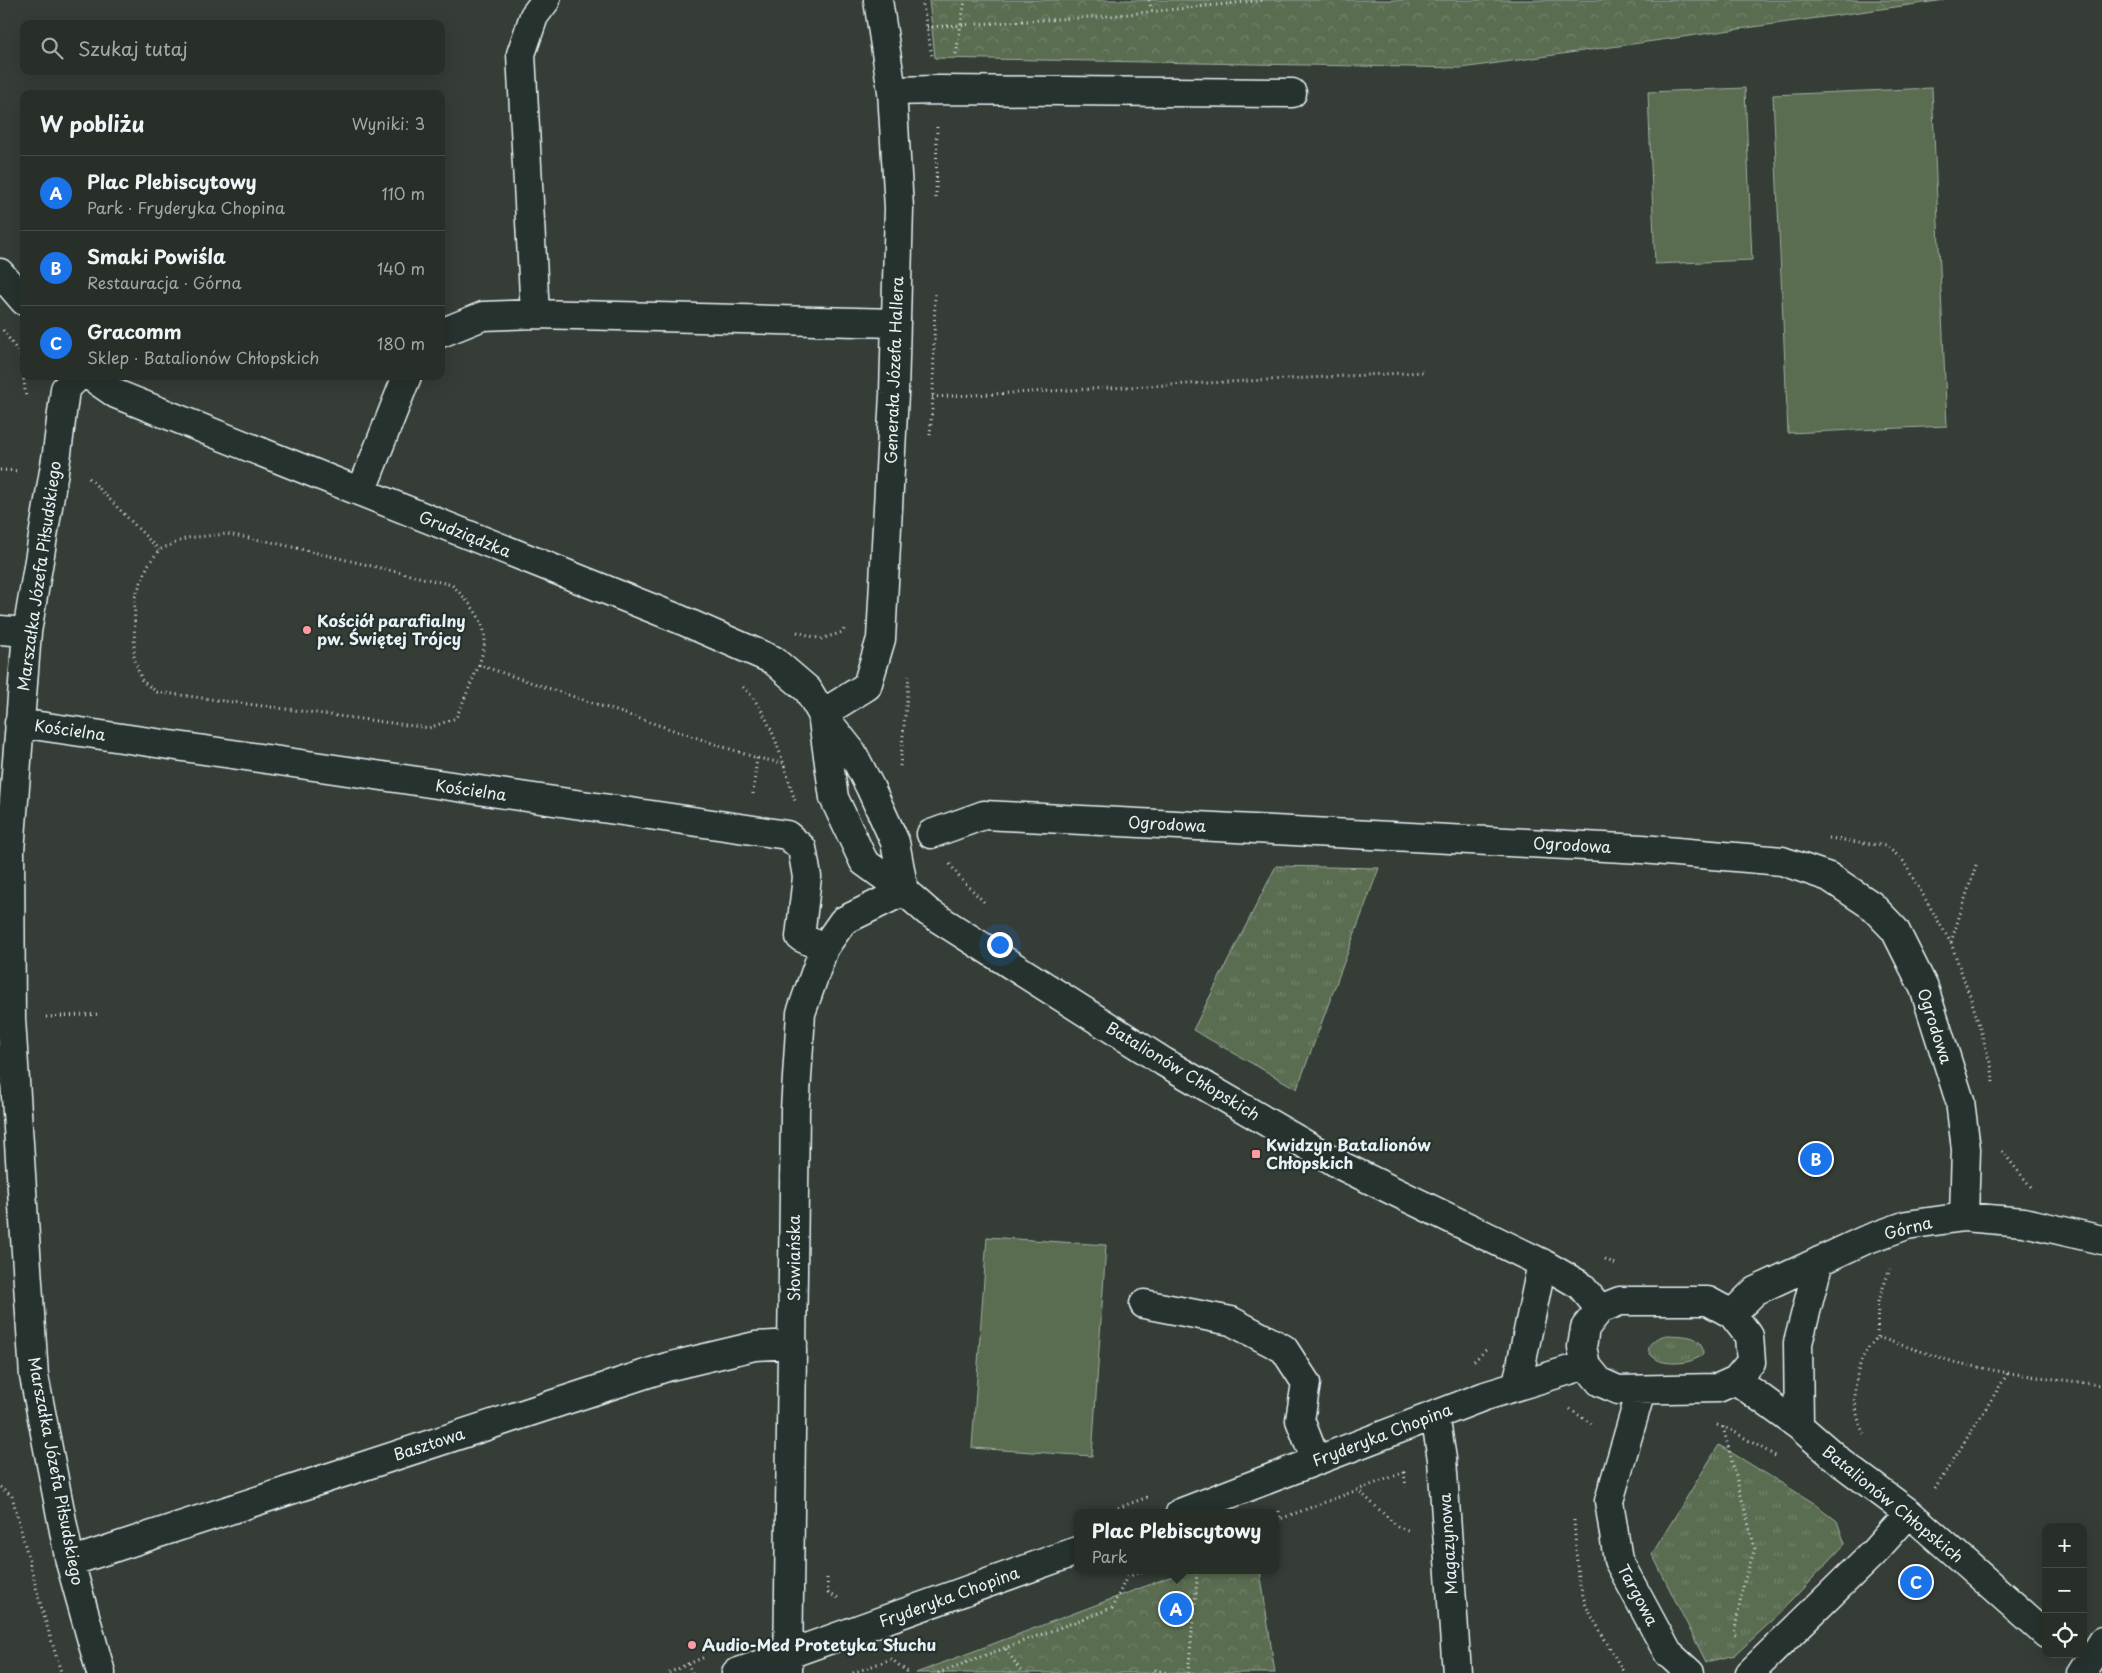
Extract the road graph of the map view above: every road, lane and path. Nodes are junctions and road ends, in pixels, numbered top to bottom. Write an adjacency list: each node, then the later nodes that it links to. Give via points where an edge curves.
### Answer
1 (546, 0): 14 (street, via 534,16 521,54)
2 (878, 0): 10 (street, Generała Józefa Hallera)
3 (965, 0): 7 (path)
4 (1149, 0): 6 (path)
5 (1265, 0): 6 (path)
6 (1152, 12): 7 (path)
7 (962, 25): 8 (path); 9 (path, via 951,75)
8 (927, 27)
9 (938, 90): 10 (street); 11 (street)
10 (892, 91): 15 (street, Generała Józefa Hallera, via 899,208)
11 (1292, 93)
12 (0, 273): 13 (street)
13 (20, 296)
14 (535, 314): 15 (street); 17 (street, via 483,316)
15 (896, 323): 35 (street, Generała Józefa Hallera, via 881,639 867,686)
16 (0, 326): 18 (path)
17 (445, 331)
18 (20, 355)
19 (1424, 372): 24 (path)
20 (24, 380): 25 (path)
21 (75, 380): 32 (street, Marszałka Józefa Piłsudskiego, via 65,390)
22 (96, 380): 28 (street, Grudziądzka, via 116,394)
23 (405, 380): 28 (street)
24 (933, 397)
25 (26, 406)
26 (0, 470): 27 (path)
27 (19, 471)
28 (361, 492): 35 (street, Grudziądzka, via 773,660 808,690)
29 (847, 624): 31 (path, via 843,632 821,639)
30 (0, 630): 32 (street)
31 (792, 631)
32 (27, 632): 36 (street, Marszałka Józefa Piłsudskiego)
33 (479, 665): 33 (path, via 456,718 429,728 157,692 142,681 134,658 135,597 148,565 159,550 186,538 227,534 271,542 452,585 470,604 482,625 485,641); 37 (path, via 757,758)
34 (742, 686): 37 (path, via 751,694 765,720)
35 (822, 714): 38 (street, Batalionów Chłopskich); 41 (street, via 852,752 870,786 894,842)
36 (19, 723): 44 (street, Kościelna, via 787,835 802,848 807,877 800,937); 45 (street, Marszałka Józefa Piłsudskiego, via 10,852)
37 (783, 763): 38 (path, via 798,812)
38 (834, 798): 41 (street, Batalionów Chłopskich, via 864,862)
39 (931, 834): 42 (path, via 960,878); 47 (street, Ogrodowa, via 984,815 1642,849 1782,861 1829,877 1871,905 1895,930 1924,988 1960,1101 1966,1149)
40 (1977, 862): 43 (path)
41 (904, 891): 44 (street, Słowiańska, via 843,921); 50 (street, Batalionów Chłopskich, via 928,912 1173,1067 1344,1167)
42 (989, 907)
43 (1951, 942)
44 (824, 948): 56 (street, Słowiańska, via 801,1012 795,1110)
45 (7, 1002): 46 (path); 75 (street, Marszałka Józefa Piłsudskiego, via 34,1376)
46 (100, 1014)
47 (1964, 1217): 48 (street, Górna, via 2024,1222); 49 (street, Górna, via 1907,1225)
48 (2102, 1240)
49 (1819, 1261): 54 (street, Górna, via 1755,1291); 64 (street, via 1798,1343)
50 (1542, 1263): 53 (street, Batalionów Chłopskich, via 1580,1285); 60 (street)
51 (1897, 1265): 55 (path, via 1890,1268 1878,1301)
52 (1144, 1304): 67 (street, via 1231,1321 1284,1349 1306,1383 1300,1420)
53 (1600, 1309): 54 (street, via 1620,1301 1708,1301); 57 (street, via 1585,1328 1582,1347)
54 (1732, 1314): 59 (street, via 1749,1336 1751,1362)
55 (1877, 1337): 58 (path, via 1957,1363); 66 (path, via 1864,1354 1854,1390 1859,1423)
56 (793, 1344): 75 (street, Basztowa, via 755,1346 667,1367); 81 (street, Słowiańska)
57 (1586, 1365): 60 (street, Fryderyka Chopina); 62 (street, via 1600,1382 1618,1390)
58 (2008, 1373): 61 (path); 70 (path)
59 (1736, 1380): 62 (street, via 1718,1388); 64 (street, Batalionów Chłopskich)
60 (1517, 1385): 63 (street, Fryderyka Chopina)
61 (2102, 1385)
62 (1641, 1391): 95 (street, Targowa, via 1609,1501 1618,1560 1668,1653)
63 (1435, 1415): 67 (street, Fryderyka Chopina); 94 (street, Magazynowa, via 1442,1459)
64 (1799, 1426): 72 (street, Batalionów Chłopskich, via 1842,1464)
65 (1723, 1427): 82 (path, via 1755,1549 1744,1582 1734,1634)
66 (1866, 1437)
67 (1316, 1461): 71 (street, Fryderyka Chopina)
68 (0, 1487): 83 (path, via 12,1496)
69 (1357, 1489): 73 (path, via 1398,1526)
70 (1934, 1489)
71 (1190, 1509)
72 (1910, 1513): 78 (street, Batalionów Chłopskich); 82 (street)
73 (1414, 1532)
74 (1074, 1551): 81 (street, Fryderyka Chopina)
75 (70, 1562): 84 (street, Marszałka Józefa Piłsudskiego)
76 (1136, 1574): 79 (path, via 1127,1577 1112,1608)
77 (1196, 1574): 93 (path)
78 (2042, 1630)
79 (1006, 1648): 89 (path); 90 (path)
80 (688, 1664): 85 (path)
81 (788, 1664): 86 (street, Fryderyka Chopina)
82 (1756, 1668)
83 (62, 1673)
84 (101, 1673)
85 (670, 1673)
86 (736, 1673)
87 (853, 1673): 88 (path, via 891,1659)
88 (909, 1673)
89 (938, 1673)
90 (1022, 1673)
91 (1152, 1673): 92 (path, via 1153,1670)
92 (1168, 1673)
93 (1188, 1673)
94 (1458, 1673)
95 (1690, 1673)

